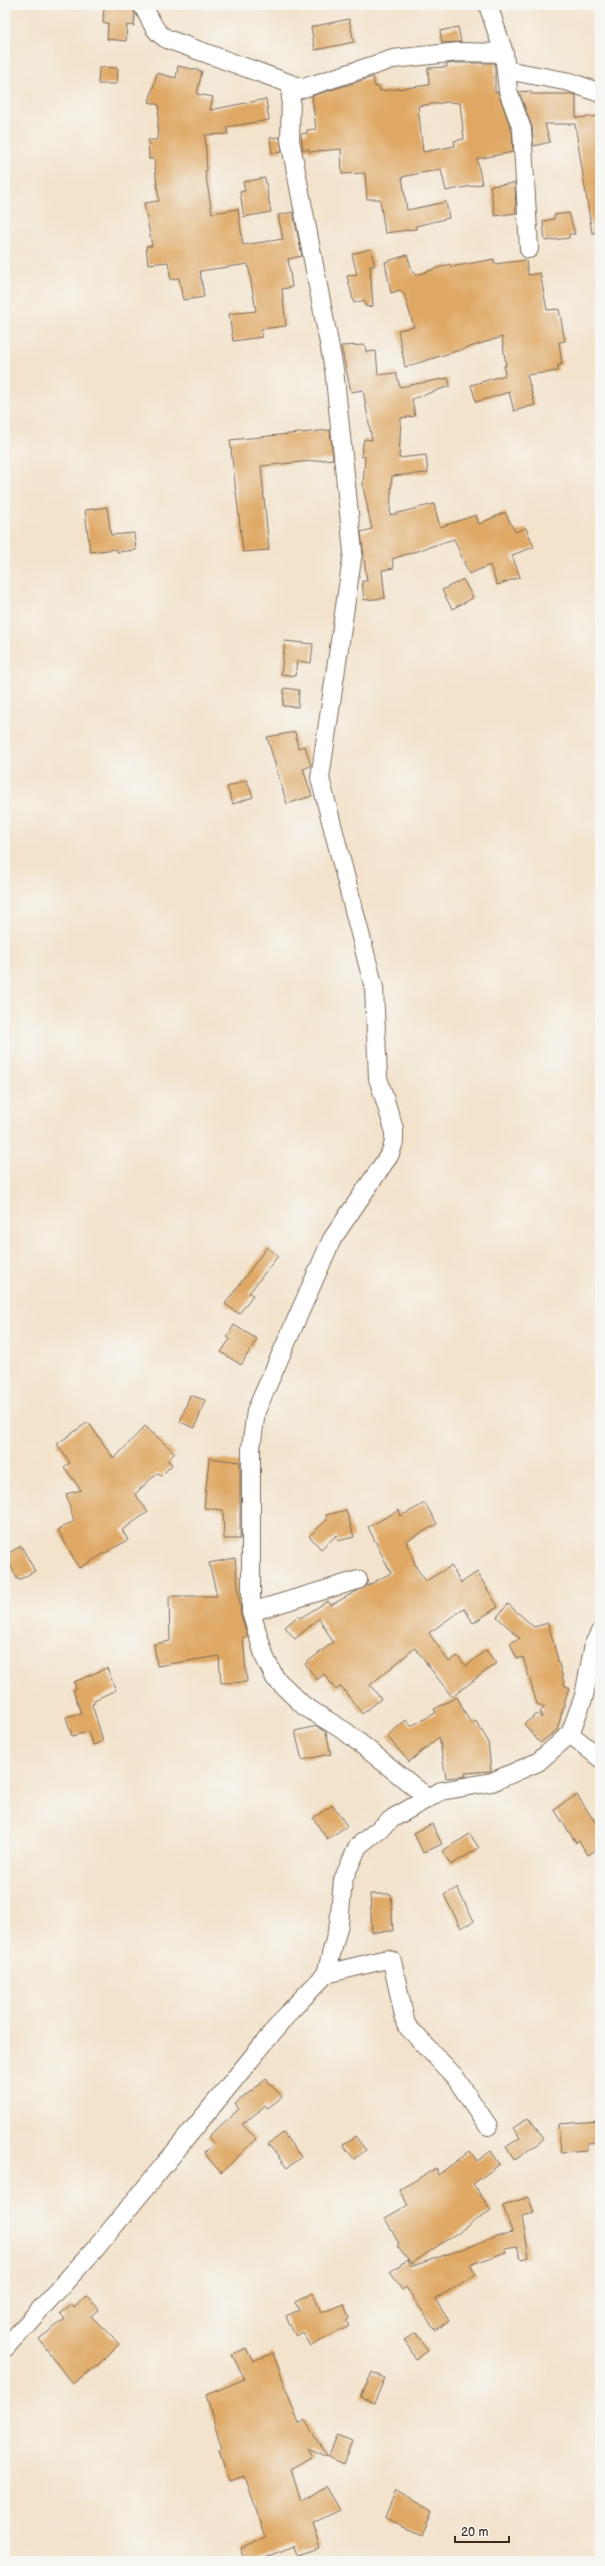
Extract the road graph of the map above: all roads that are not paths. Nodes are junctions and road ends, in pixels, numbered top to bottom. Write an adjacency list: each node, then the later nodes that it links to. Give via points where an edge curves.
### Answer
1 (142, 5): 4 (street, via 153,26 167,39)
2 (488, 5): 3 (street)
3 (505, 61): 4 (street, via 459,52 394,59); 5 (street); 6 (street, via 508,91 522,129)
4 (302, 88): 8 (street, via 291,92 290,140 334,369 353,552 320,778 374,988 378,1078 394,1129 394,1142 390,1154 332,1239 256,1411 251,1448)
5 (600, 92)
6 (529, 249)
7 (358, 1580): 8 (street)
8 (251, 1612): 12 (street, via 265,1658 275,1678 304,1706 346,1732)
9 (600, 1632): 10 (street, via 594,1644 584,1696)
10 (570, 1734): 11 (street); 12 (street, via 538,1762 492,1782 441,1791)
11 (600, 1758)
12 (428, 1798): 13 (street, via 393,1818 358,1846 342,1880 339,1924)
13 (326, 1974): 14 (street, via 387,1959 392,1961 406,2024 455,2077); 15 (street, via 236,2077 96,2248)
14 (488, 2126)
15 (5, 2348)

